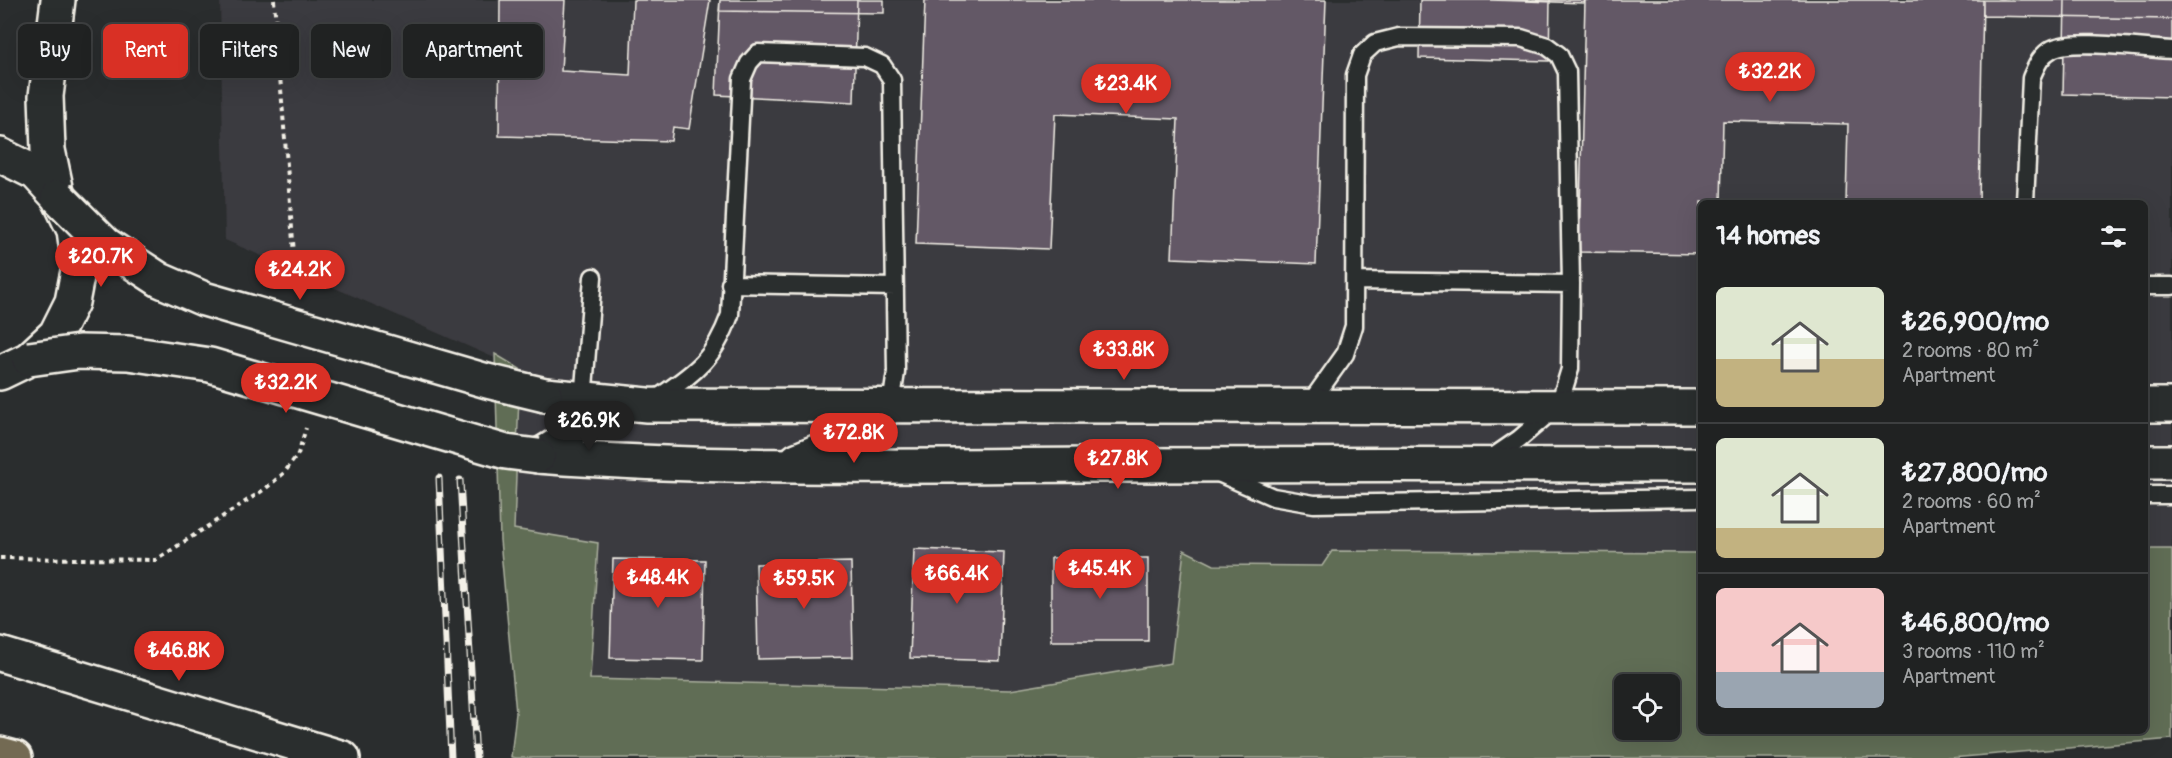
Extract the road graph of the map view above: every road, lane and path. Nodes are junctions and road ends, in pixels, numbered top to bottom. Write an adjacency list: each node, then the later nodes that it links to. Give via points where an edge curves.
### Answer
1 (56, 12): 4 (street, via 46,96 48,150)
2 (2172, 50): 5 (lane, via 2077,44 2053,48 2039,60 2031,78)
3 (0, 155): 4 (street, via 36,173)
4 (58, 197): 13 (street, bridge, via 74,230 79,266 72,302 56,334); 15 (street, bridge, via 105,244 160,280 204,299 487,381)
5 (2025, 200)
6 (593, 277): 15 (lane)
7 (1355, 281): 9 (lane); 9 (lane, via 1356,75 1362,55 1375,43 1399,37 1521,38 1547,46 1558,55 1567,72); 21 (lane, via 1354,326 1346,354)
8 (730, 284): 12 (lane); 12 (lane, via 742,79 758,53 865,57 882,65 892,80); 16 (lane, via 730,315 720,341 699,368)
9 (1571, 284): 18 (lane, via 1570,369)
10 (2148, 286): 11 (lane)
11 (2172, 286)
12 (895, 287): 17 (lane, via 896,372)
13 (29, 359): 14 (street); 23 (street, bridge, via 80,352 128,353 210,365 506,452)
14 (0, 373)
15 (583, 400): 16 (street); 23 (street, via 568,438)
16 (647, 405): 17 (street)
17 (891, 405): 21 (street); 27 (street, via 852,437)
18 (1558, 405): 21 (street); 22 (street); 25 (lane)
19 (2148, 405): 20 (street)
20 (2172, 405)
21 (1308, 406)
22 (1698, 406)
23 (538, 456): 27 (street, via 643,464)
24 (1202, 465): 25 (street); 27 (street); 30 (lane, via 1273,497 1314,504)
25 (1481, 465): 26 (street)
26 (1698, 465)
27 (782, 466)
28 (2148, 495): 29 (lane)
29 (2172, 495)
30 (1698, 498)
31 (0, 654): 34 (street)
32 (0, 754): 33 (main road)
33 (15, 758)
34 (344, 758)

